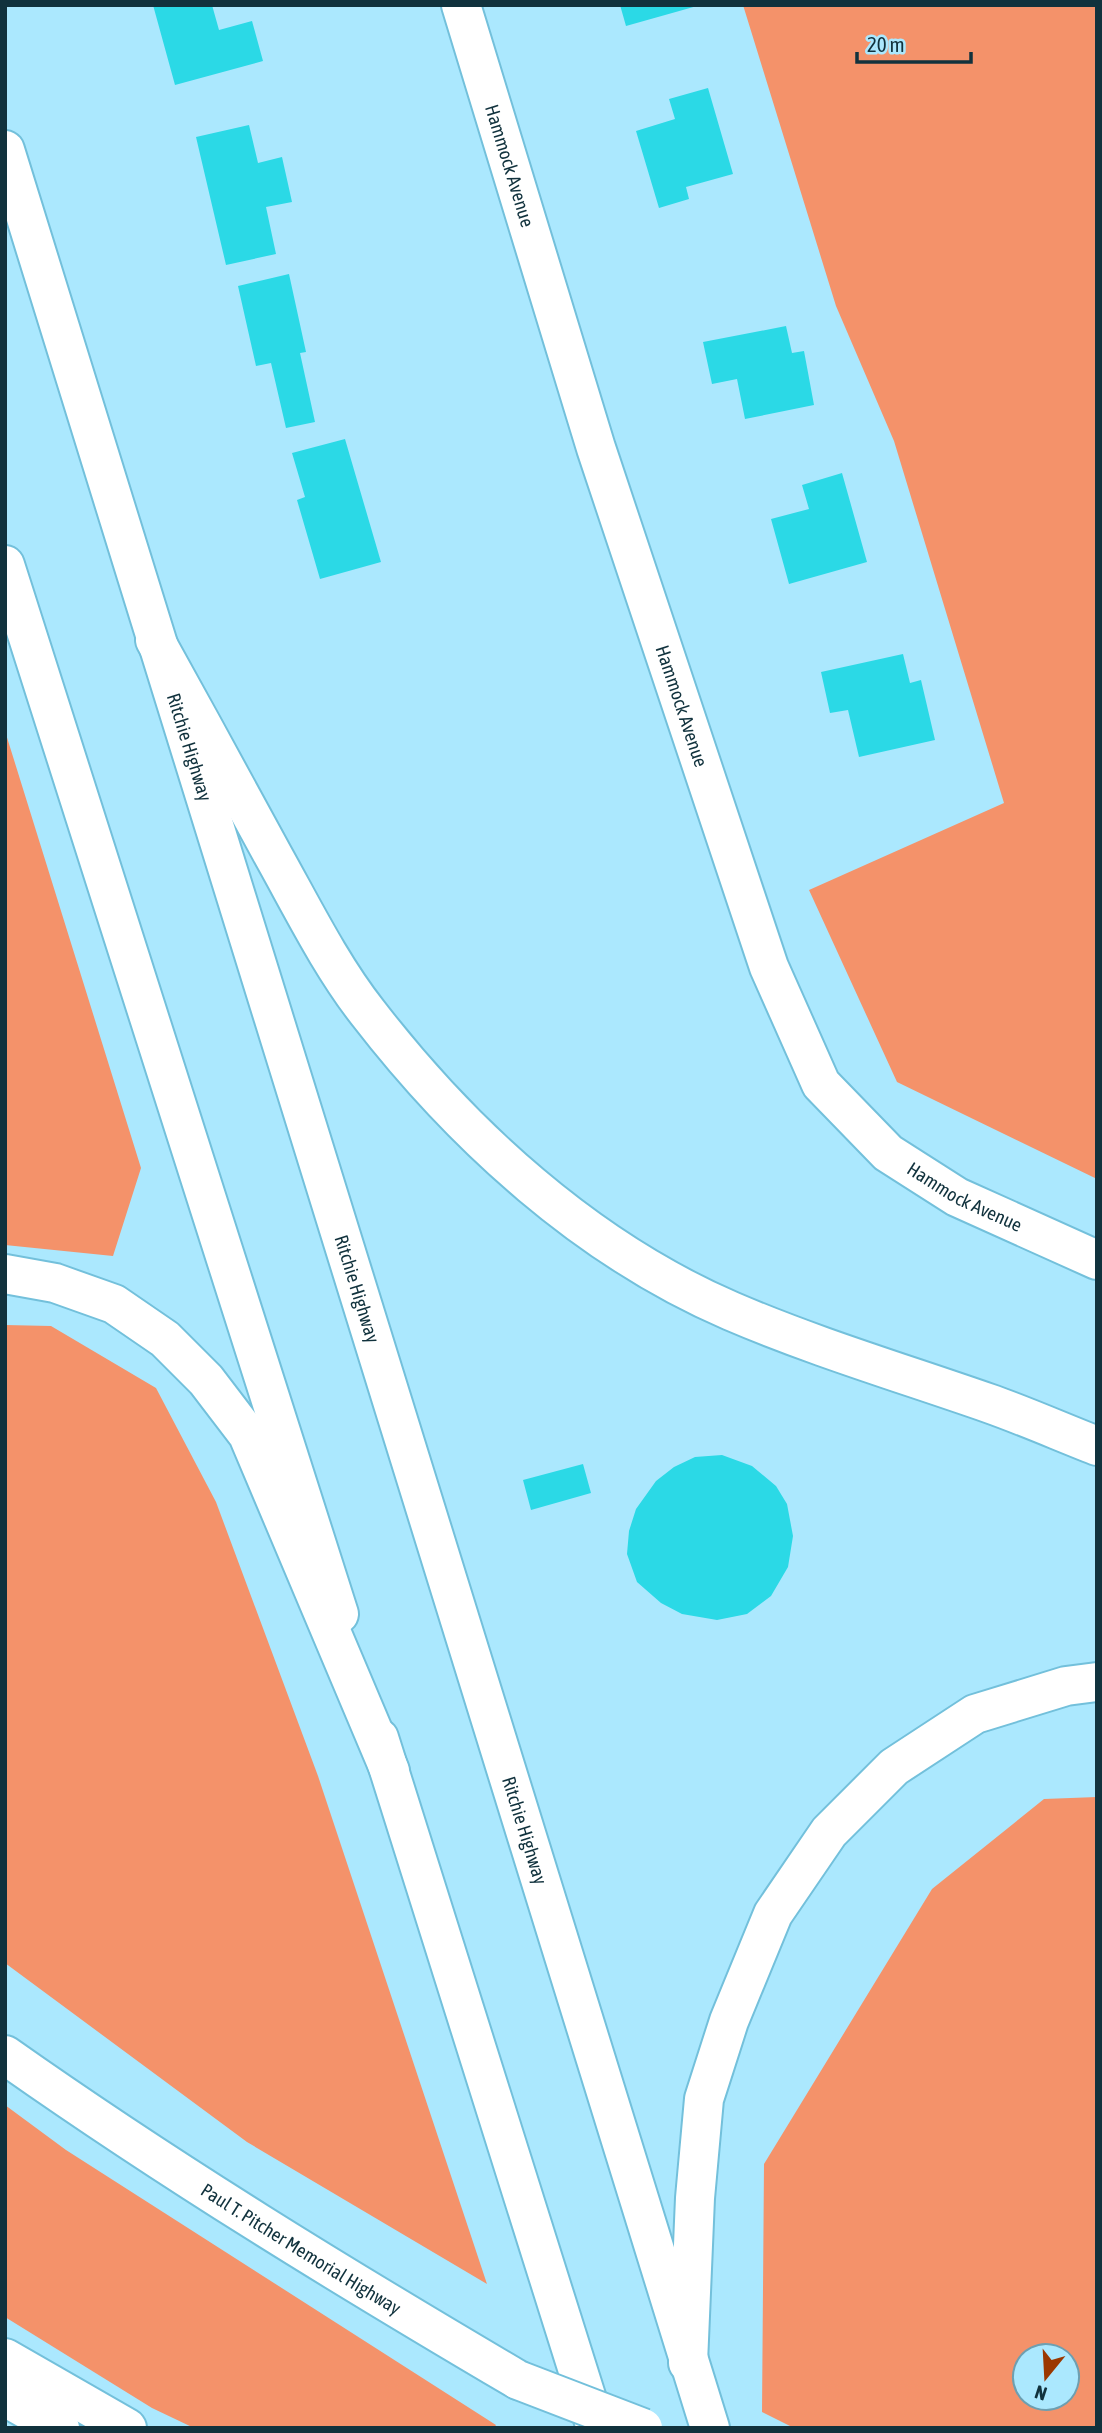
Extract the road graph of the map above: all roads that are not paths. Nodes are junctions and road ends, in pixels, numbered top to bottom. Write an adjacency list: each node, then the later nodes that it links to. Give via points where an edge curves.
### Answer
1 (461, 5): 5 (main road, Hammock Avenue, via 596,448 769,967 821,1084 888,1153 957,1197)
2 (5, 150): 4 (main road, Ritchie Highway)
3 (5, 565): 9 (main road)
4 (155, 640): 7 (main road, via 303,910 366,1011 431,1088 491,1149 571,1216 651,1270 729,1310); 14 (main road, Ritchie Highway)
5 (1097, 1260)
6 (5, 1274): 9 (main road, via 55,1283 114,1304 165,1339 206,1380 248,1435)
7 (1097, 1446)
8 (1097, 1682): 14 (main road, via 1066,1686 975,1714 894,1767 829,1832 773,1914 729,2021 704,2099)
9 (390, 1771): 19 (main road)
10 (5, 2039): 12 (main road)
11 (5, 2055): 12 (main road, Paul T. Pitcher Memorial Highway)
12 (117, 2134): 15 (main road, Paul T. Pitcher Memorial Highway, via 300,2252)
13 (5, 2358): 18 (main road)
14 (688, 2363): 22 (main road, Ritchie Highway)
15 (518, 2380): 20 (main road, Paul T. Pitcher Memorial Highway, bridge); 21 (main road, bridge)
16 (5, 2396): 17 (main road)
17 (60, 2428)
18 (127, 2428)
19 (596, 2428)
20 (605, 2428)
21 (643, 2428)
22 (710, 2428)

